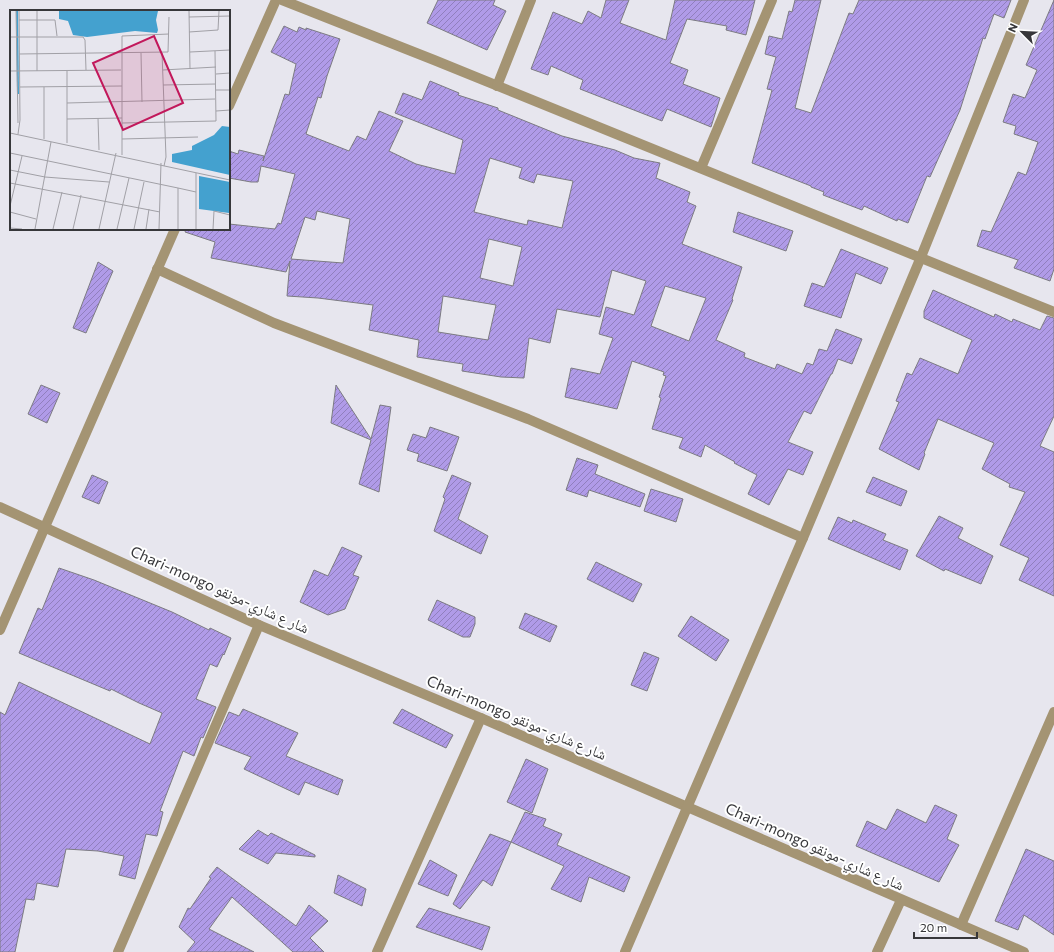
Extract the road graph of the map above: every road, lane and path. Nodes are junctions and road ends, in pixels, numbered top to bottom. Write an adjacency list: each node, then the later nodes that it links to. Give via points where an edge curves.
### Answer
1 (276, 0): 7 (street)
2 (282, 0): 6 (street)
3 (532, 0): 6 (street)
4 (772, 0): 8 (street)
5 (1024, 0): 10 (street)
6 (497, 86): 8 (street)
7 (230, 104)
8 (701, 168): 10 (street)
9 (175, 230): 11 (street)
10 (921, 257): 12 (street); 15 (street)
11 (157, 269): 14 (street); 15 (street, via 274,323 528,419)
12 (1054, 312)
13 (0, 507): 14 (street, Chari-mongo شار ع شاري-مونقو)
14 (44, 527): 16 (street, Chari-mongo شار ع شاري-مونقو); 17 (street)
15 (803, 538): 20 (street)
16 (259, 625): 19 (street, Chari-mongo شار ع شاري-مونقو); 23 (street)
17 (0, 630)
18 (1054, 712): 22 (street)
19 (481, 718): 20 (street, Chari-mongo شار ع شاري-مونقو); 24 (street)
20 (687, 807): 21 (street, Chari-mongo شار ع شاري-مونقو); 25 (street)
21 (900, 900): 22 (street, Chari-mongo شار ع شاري-مونقو); 26 (street)
22 (961, 925): 27 (street, Chari-mongo شار ع شاري-مونقو)
23 (118, 952)
24 (377, 952)
25 (625, 952)
26 (877, 952)
27 (1024, 952)

